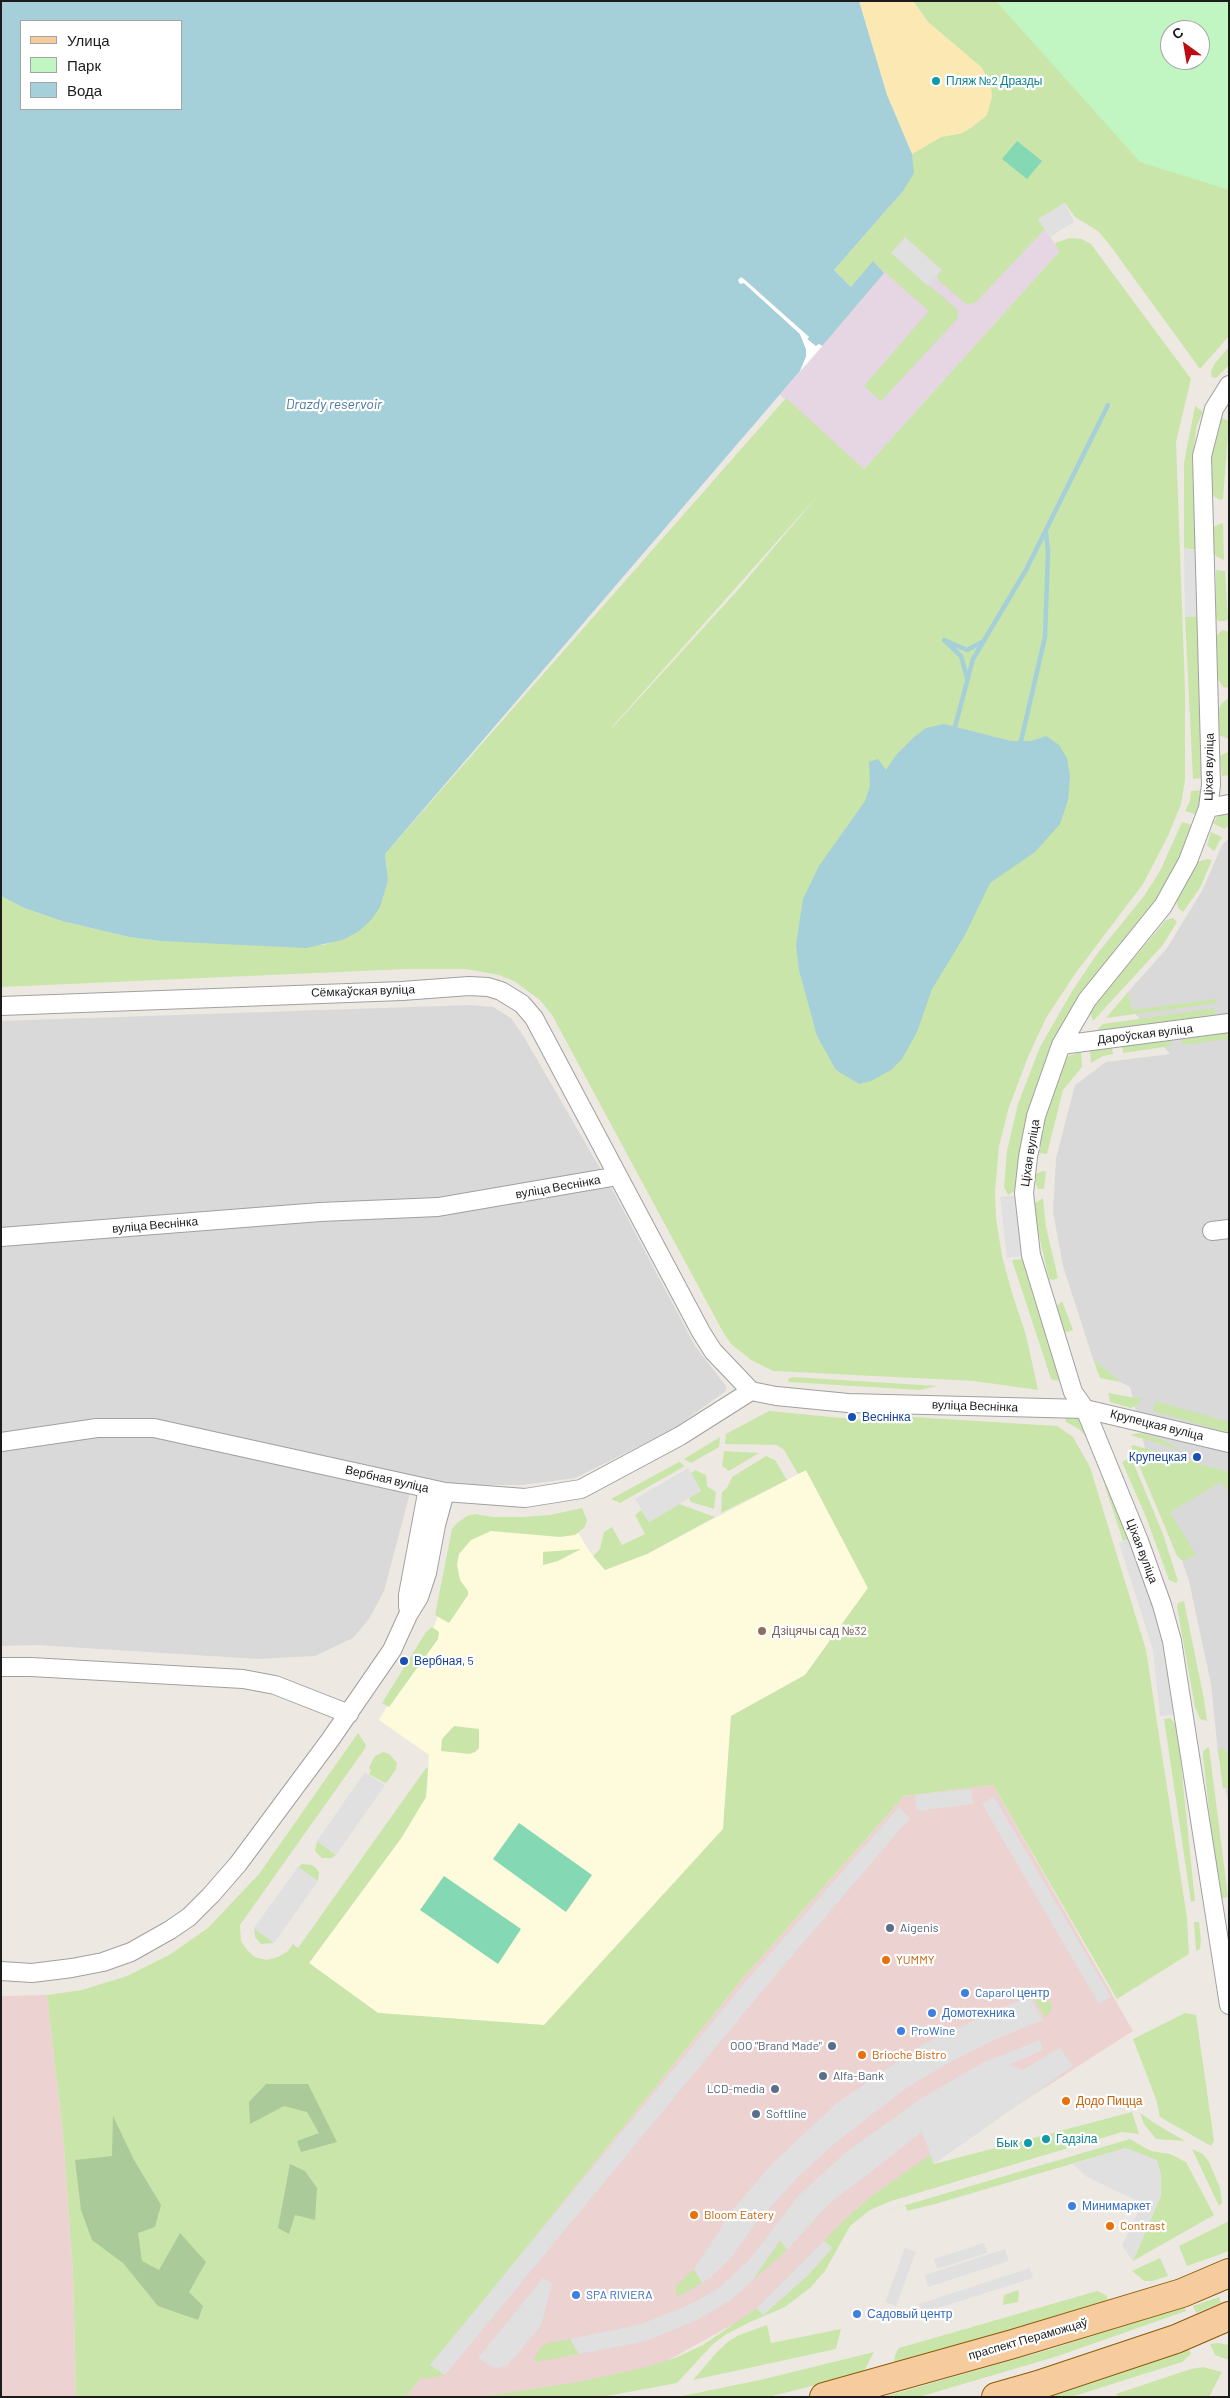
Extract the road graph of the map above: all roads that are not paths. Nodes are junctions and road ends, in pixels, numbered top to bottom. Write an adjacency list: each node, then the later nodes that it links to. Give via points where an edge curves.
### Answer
1 (1229, 385): 3 (street, Ціхая вуліца, via 1214,410 1202,456 1212,785)
2 (1229, 804): 3 (street)
3 (1208, 808): 6 (street, Ціхая вуліца, via 1188,861 1160,911 1087,1000)
4 (1, 1006): 7 (street, Сёмкаўская вуліца, via 488,987 513,997 534,1018)
5 (1229, 1023): 6 (street, Дароўская вуліца)
6 (1061, 1045): 10 (street, Ціхая вуліца, via 1036,1116 1024,1194 1031,1255 1038,1282 1073,1392)
7 (618, 1176): 8 (street, вуліца Веснінка, via 438,1207 320,1212); 9 (street, вуліца Веснінка, via 713,1351)
8 (1, 1237)
9 (751, 1390): 10 (street, вуліца Веснінка, via 776,1396 848,1403); 14 (street, Вербная вуліца, via 680,1436 581,1490 526,1498)
10 (1085, 1409): 12 (street, Крупецкая вуліца); 18 (street, Ціхая вуліца, via 1139,1541 1172,1642)
11 (1, 1442): 13 (street, Вербная вуліца, via 97,1428 154,1428)
12 (1229, 1443)
13 (428, 1488): 14 (street, Вербная вуліца); 15 (street, via 408,1595)
14 (445, 1492): 15 (street, via 427,1573 419,1598)
15 (408, 1615): 17 (street, via 392,1650)
16 (1, 1667): 17 (street, via 243,1679 275,1685)
17 (349, 1714): 19 (street, via 238,1864 189,1917 130,1952 103,1962 32,1973)
18 (1225, 1957): 20 (street, Ціхая вуліца)
19 (1, 1971)
20 (1229, 2005)
21 (1229, 2273): 23 (main road, праспект Пераможцаў, via 1182,2293)
22 (1229, 2316): 24 (main road, via 1158,2345)
23 (824, 2397)
24 (996, 2397)

